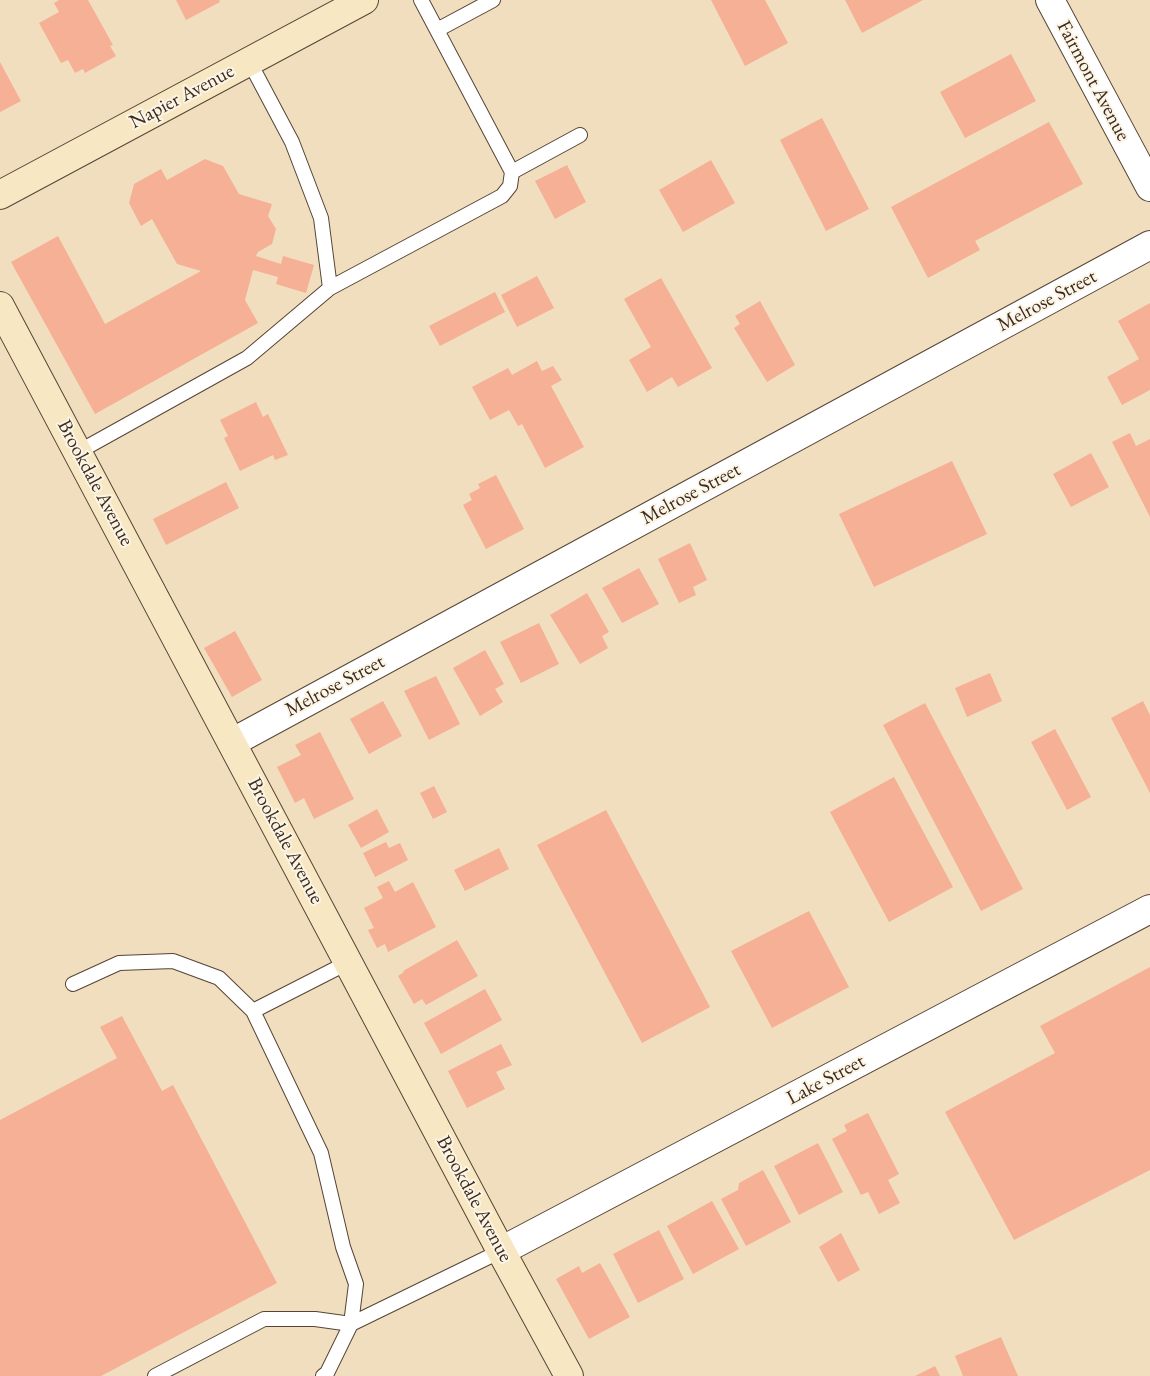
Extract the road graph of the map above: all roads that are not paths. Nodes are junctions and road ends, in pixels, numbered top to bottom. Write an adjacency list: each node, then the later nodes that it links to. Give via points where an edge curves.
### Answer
1 (364, 0): 6 (street, Napier Avenue)
2 (421, 0): 5 (lane)
3 (493, 0): 5 (lane)
4 (1050, 0): 9 (street, Fairmont Avenue)
5 (437, 30): 8 (lane)
6 (249, 62): 10 (street, Napier Avenue); 12 (lane, via 292,142 321,218)
7 (580, 135): 8 (lane)
8 (512, 172): 12 (lane, via 510,186 502,196)
9 (1150, 188)
10 (0, 195)
11 (1150, 245): 15 (street, Melrose Street)
12 (330, 288): 14 (lane, via 247,358)
13 (0, 306): 14 (street, Brookdale Avenue)
14 (78, 452): 15 (street, Brookdale Avenue)
15 (232, 742): 17 (street, Brookdale Avenue)
16 (1150, 909): 20 (street, Lake Street)
17 (349, 962): 19 (lane); 20 (street, Brookdale Avenue)
18 (73, 984): 19 (lane, via 119,962 173,961 219,978)
19 (253, 1011): 21 (lane, via 321,1153 343,1248 356,1284)
20 (501, 1250): 21 (lane); 24 (street, Brookdale Avenue)
21 (350, 1324): 22 (lane, via 315,1319 264,1319); 23 (lane)
22 (155, 1376)
23 (323, 1376)
24 (570, 1376)

